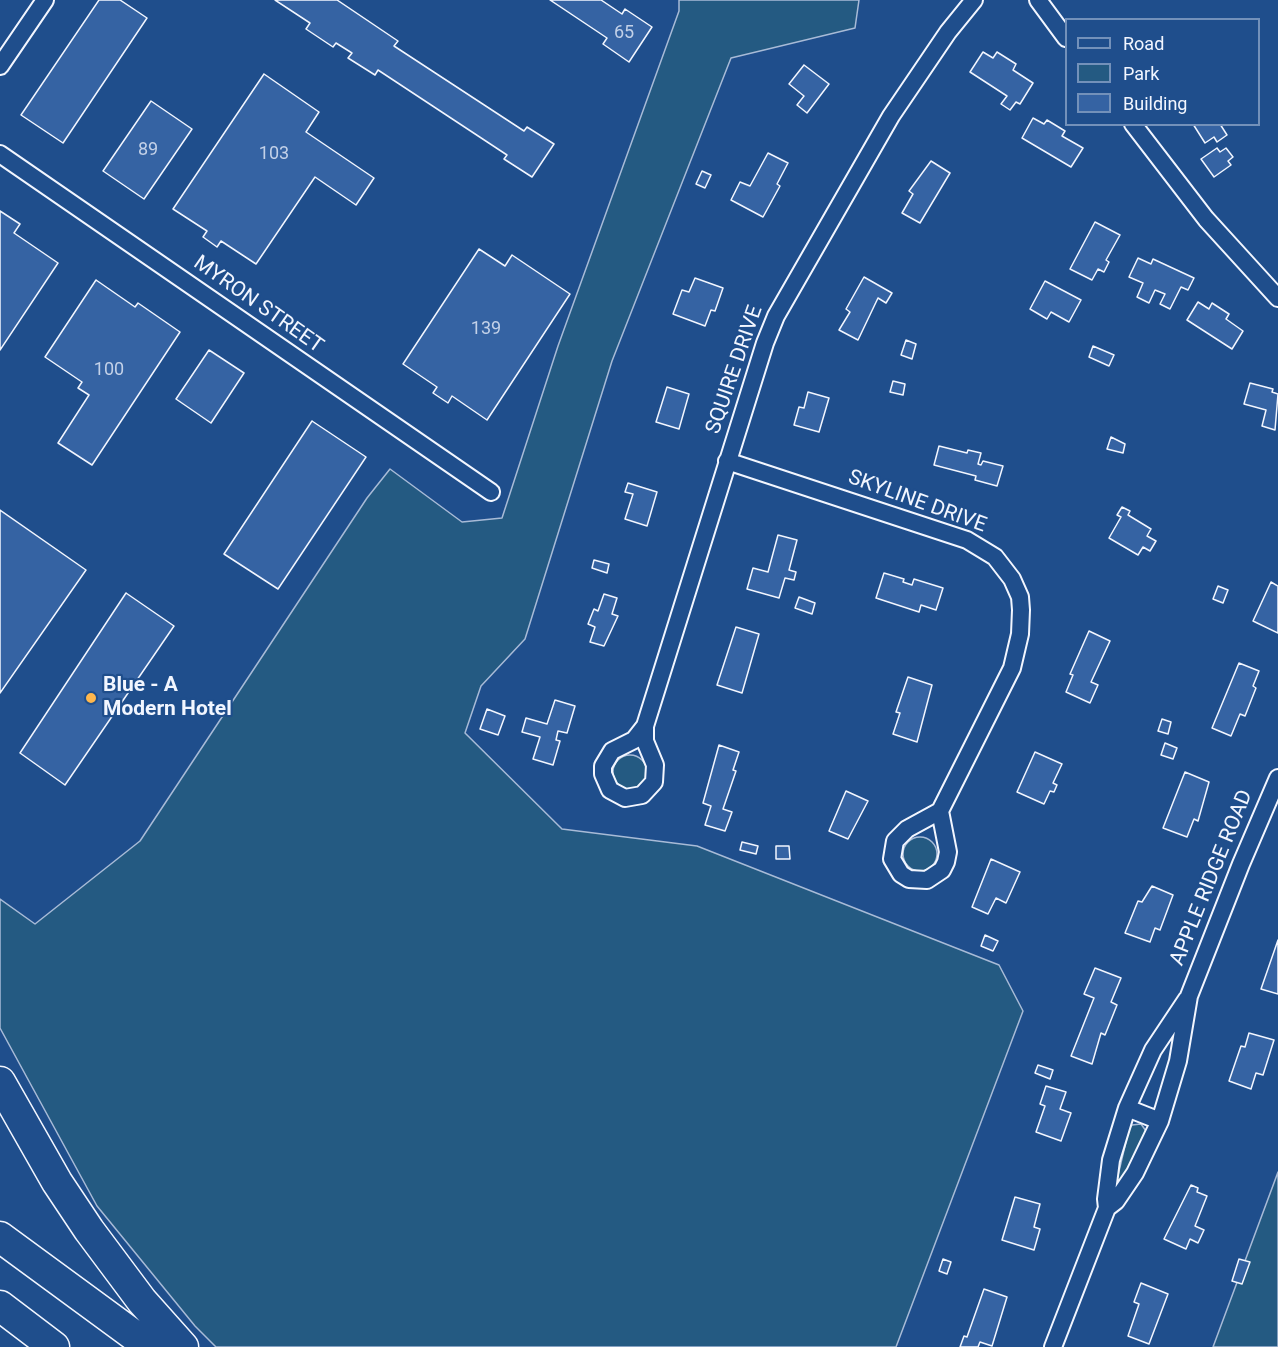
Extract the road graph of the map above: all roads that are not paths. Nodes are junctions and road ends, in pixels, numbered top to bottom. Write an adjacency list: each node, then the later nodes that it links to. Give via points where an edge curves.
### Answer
1 (45, 0): 5 (street)
2 (974, 0): 9 (street, SQUIRE DRIVE, via 891,116 785,297 765,343)
3 (1038, 0): 4 (street)
4 (1065, 37)
5 (0, 66)
6 (1134, 126): 8 (street, via 1206,219)
7 (0, 154): 10 (street, MYRON STREET)
8 (1278, 298)
9 (727, 461): 11 (street, SQUIRE DRIVE); 13 (street, SKYLINE DRIVE, via 967,540 995,557 1012,579 1021,610 1012,668)
10 (491, 492)
11 (645, 726)
12 (1278, 778): 14 (street, APPLE RIDGE ROAD)
13 (940, 811)
14 (1189, 996): 16 (street, APPLE RIDGE ROAD, via 1162,1035); 17 (street, APPLE RIDGE ROAD, via 1178,1061)
15 (0, 1082): 23 (highway, via 88,1230)
16 (1127, 1108): 17 (street); 18 (street, APPLE RIDGE ROAD, via 1111,1160)
17 (1160, 1121): 18 (street, APPLE RIDGE ROAD, via 1135,1173 1116,1202)
18 (1107, 1208): 24 (street, APPLE RIDGE ROAD)
19 (0, 1237): 22 (highway)
20 (0, 1306): 21 (highway)
21 (54, 1347)
22 (150, 1347)
23 (183, 1347)
24 (1053, 1347)

